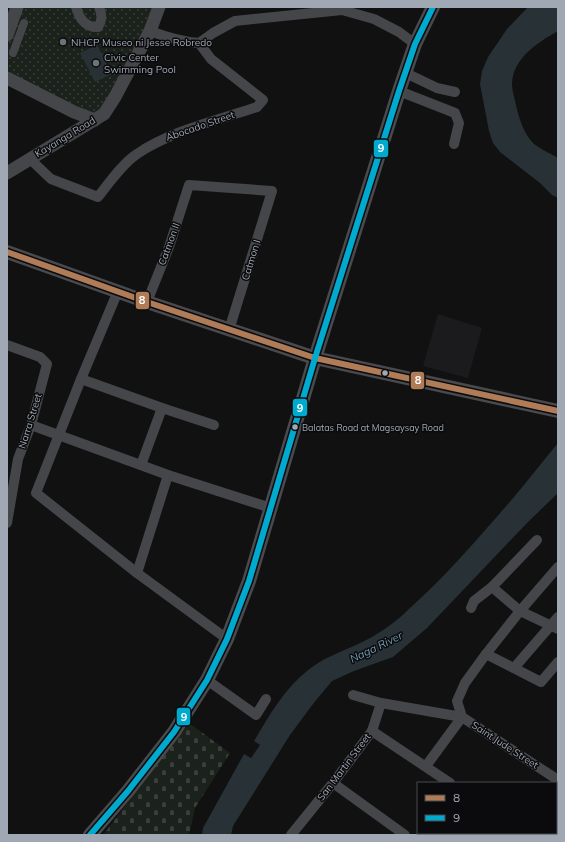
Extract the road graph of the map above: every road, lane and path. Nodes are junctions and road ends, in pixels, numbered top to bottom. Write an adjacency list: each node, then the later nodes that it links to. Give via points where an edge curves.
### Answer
1 (16, 7): 8 (street)
2 (76, 7): 3 (street, via 86,25 94,27 98,27 102,21)
3 (99, 7)
4 (159, 7): 7 (street, Kayanga Road)
5 (433, 7): 10 (main road)
6 (24, 23): 11 (street)
7 (150, 31): 9 (street); 17 (street, Kayanga Road, via 104,114)
8 (7, 35)
9 (199, 43): 10 (street, via 235,21 342,10 374,19); 20 (street, Abocado Street, via 211,58 263,100 257,107 167,137 136,154 98,197 51,179)
10 (415, 44): 12 (main road)
11 (13, 53)
12 (405, 74): 14 (main road); 15 (street, via 437,88)
13 (7, 78): 16 (street)
14 (399, 91): 19 (street, via 455,112 459,122); 28 (main road)
15 (455, 92)
16 (74, 112): 17 (street); 18 (street)
17 (94, 120): 18 (street, Kayanga Road)
18 (72, 133): 20 (street, Kayanga Road)
19 (454, 144)
20 (30, 159): 21 (street, Kayanga Road)
21 (7, 173)
22 (189, 186): 25 (street, Catmon II, via 170,247); 26 (street, Catmon I, via 272,191)
23 (7, 252): 24 (main road)
24 (118, 291): 25 (main road); 29 (street)
25 (147, 302): 26 (main road)
26 (229, 330): 28 (main road)
27 (7, 345): 32 (street, Narra Street, via 40,357 47,364)
28 (315, 358): 31 (main road); 37 (main road)
29 (81, 379): 30 (street); 34 (street)
30 (162, 408): 33 (street); 35 (street)
31 (558, 411)
32 (31, 425): 34 (street); 38 (street, Narra Street, via 18,459)
33 (214, 425)
34 (59, 435): 35 (street); 41 (street, via 36,493)
35 (141, 465): 36 (street)
36 (168, 474): 37 (street); 41 (street)
37 (271, 508): 46 (main road)
38 (7, 523)
39 (537, 540): 42 (street)
40 (558, 567): 44 (street)
41 (137, 573): 46 (street)
42 (492, 587): 43 (street, via 474,601); 44 (street)
43 (471, 608)
44 (520, 611): 45 (street); 47 (street)
45 (556, 624): 49 (street)
46 (227, 639): 50 (main road)
47 (486, 654): 49 (street); 54 (street, via 465,683 457,700)
48 (558, 662): 49 (street, via 541,682)
49 (514, 668)
50 (208, 680): 52 (street, via 256,715); 60 (main road, via 174,732)
51 (353, 695): 53 (street)
52 (266, 700)
53 (381, 703): 54 (street); 55 (street, San Martin Street)
54 (462, 717): 56 (street, Saint Jude Street); 57 (street, Saint Jude Street)
55 (372, 731): 56 (street); 59 (street, San Martin Street)
56 (426, 766): 58 (street)
57 (558, 780)
58 (449, 782)
59 (333, 784): 61 (street, San Martin Street); 62 (street)
60 (90, 835)
61 (291, 835)
62 (406, 835)

